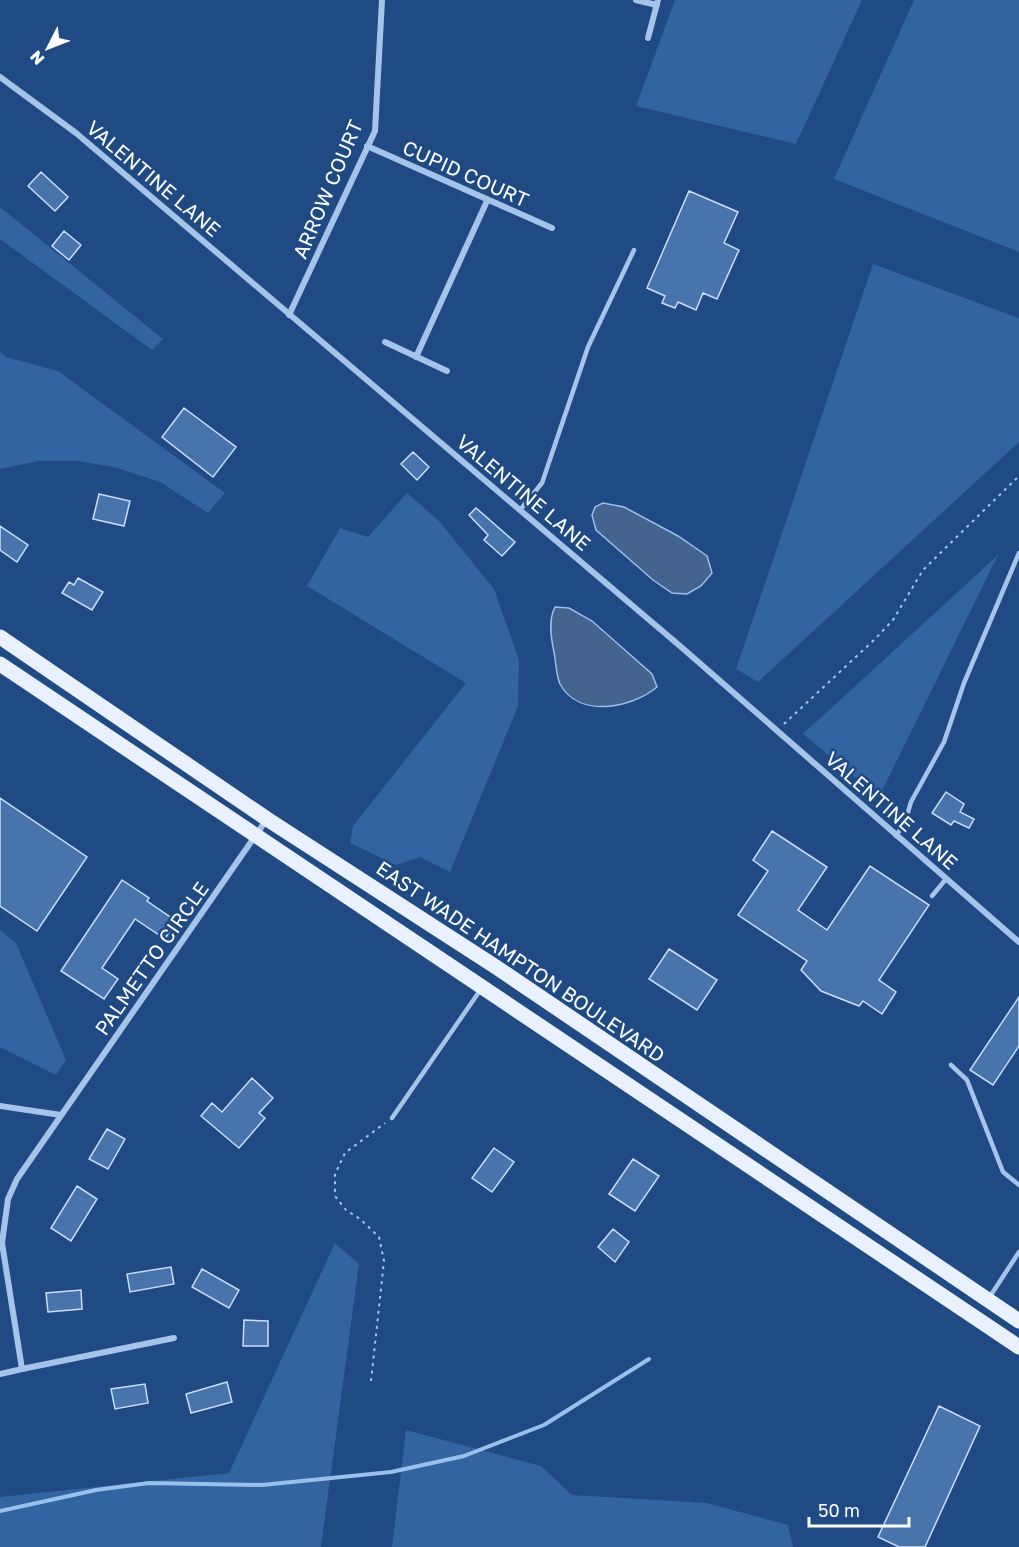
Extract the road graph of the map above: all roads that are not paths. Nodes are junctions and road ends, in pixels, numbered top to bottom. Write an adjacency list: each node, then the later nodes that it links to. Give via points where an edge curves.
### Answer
1 (382, 0): 6 (street, ARROW COURT, via 375,131)
2 (636, 0): 3 (street)
3 (658, 3): 4 (street)
4 (648, 38)
5 (0, 77): 10 (street, VALENTINE LANE, via 76,133)
6 (367, 146): 7 (street, CUPID COURT); 10 (street, ARROW COURT)
7 (487, 201): 8 (street, CUPID COURT); 12 (street)
8 (552, 228)
9 (634, 250): 14 (lane, via 588,347 542,483)
10 (289, 315): 14 (street, VALENTINE LANE)
11 (385, 342): 12 (street)
12 (416, 357): 13 (street)
13 (447, 371)
14 (520, 510): 23 (street, VALENTINE LANE)
15 (1019, 553): 23 (lane, via 964,683 944,742)
16 (0, 637): 18 (main road, EAST WADE HAMPTON BOULEVARD)
17 (0, 664): 19 (main road)
18 (131, 726): 19 (main road); 20 (main road, EAST WADE HAMPTON BOULEVARD)
19 (118, 744): 21 (main road)
20 (214, 783): 21 (main road); 22 (main road, EAST WADE HAMPTON BOULEVARD)
21 (202, 801): 24 (main road)
22 (267, 819): 24 (street, PALMETTO CIRCLE); 35 (main road, EAST WADE HAMPTON BOULEVARD, via 496,967)
23 (896, 836): 25 (street, VALENTINE LANE)
24 (256, 837): 28 (main road); 31 (street, PALMETTO CIRCLE)
25 (946, 879): 26 (lane); 27 (street, VALENTINE LANE)
26 (932, 896)
27 (1019, 942)
28 (483, 987): 32 (lane); 36 (main road)
29 (951, 1065): 33 (lane, via 967,1080 1003,1172)
30 (0, 1106): 31 (street)
31 (62, 1115): 40 (street, PALMETTO CIRCLE, via 17,1179 3,1221 2,1243)
32 (392, 1118)
33 (1019, 1185)
34 (1019, 1252): 35 (lane)
35 (988, 1300): 36 (main road); 37 (main road, EAST WADE HAMPTON BOULEVARD)
36 (976, 1318): 39 (main road)
37 (1019, 1321)
38 (174, 1338): 40 (street)
39 (1019, 1347)
40 (22, 1369): 41 (street)
41 (0, 1374)

